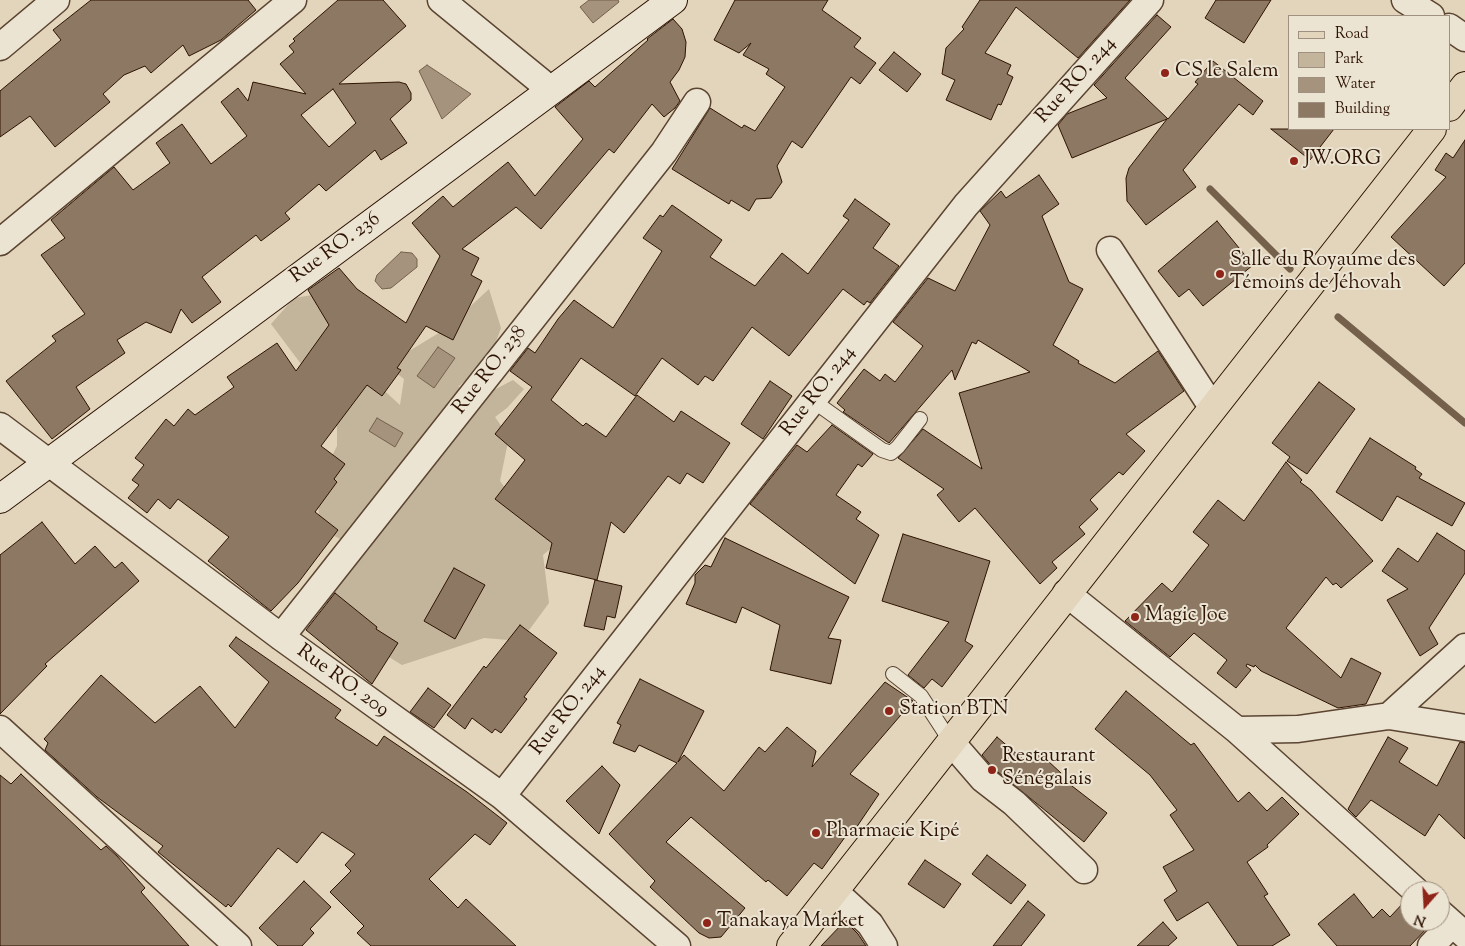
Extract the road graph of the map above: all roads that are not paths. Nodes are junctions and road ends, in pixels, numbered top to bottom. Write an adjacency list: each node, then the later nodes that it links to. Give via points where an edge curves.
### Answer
1 (56, 0): 10 (street)
2 (293, 0): 16 (street)
3 (441, 0): 12 (street)
4 (673, 0): 12 (street, Rue RO. 236)
5 (1150, 0): 18 (street, Rue RO. 244, via 966,205)
6 (1405, 0): 7 (street)
7 (1429, 15)
8 (1450, 29): 9 (street)
9 (1465, 38)
10 (0, 47)
11 (1465, 86): 14 (main road)
12 (551, 90): 22 (street, Rue RO. 236)
13 (697, 102): 25 (street, Rue RO. 238, via 664,152)
14 (1450, 106)
15 (1431, 130): 19 (main road)
16 (0, 242)
17 (1110, 250): 19 (street)
18 (812, 400): 20 (lane, via 882,450 891,453); 33 (street, Rue RO. 244)
19 (1212, 407): 24 (main road)
20 (920, 419)
21 (0, 426): 22 (street, Rue RO. 209)
22 (48, 462): 23 (street, Rue RO. 236); 25 (street, Rue RO. 209)
23 (0, 499)
24 (1066, 593): 31 (street); 32 (main road)
25 (281, 637): 33 (street, Rue RO. 209)
26 (1465, 648): 28 (street)
27 (893, 674): 32 (lane, via 921,696)
28 (1389, 716): 29 (street); 31 (street, via 1298,729)
29 (1465, 728)
30 (0, 729): 38 (street)
31 (1237, 730): 35 (street)
32 (951, 742): 34 (street, via 983,779 1014,803); 36 (main road)
33 (502, 796): 39 (street, Rue RO. 209)
34 (1084, 870)
35 (1405, 881)
36 (834, 891): 40 (main road); 41 (street, via 870,924)
37 (1452, 924): 42 (street)
38 (238, 946)
39 (678, 946)
40 (791, 946)
41 (884, 946)
42 (1431, 946)

